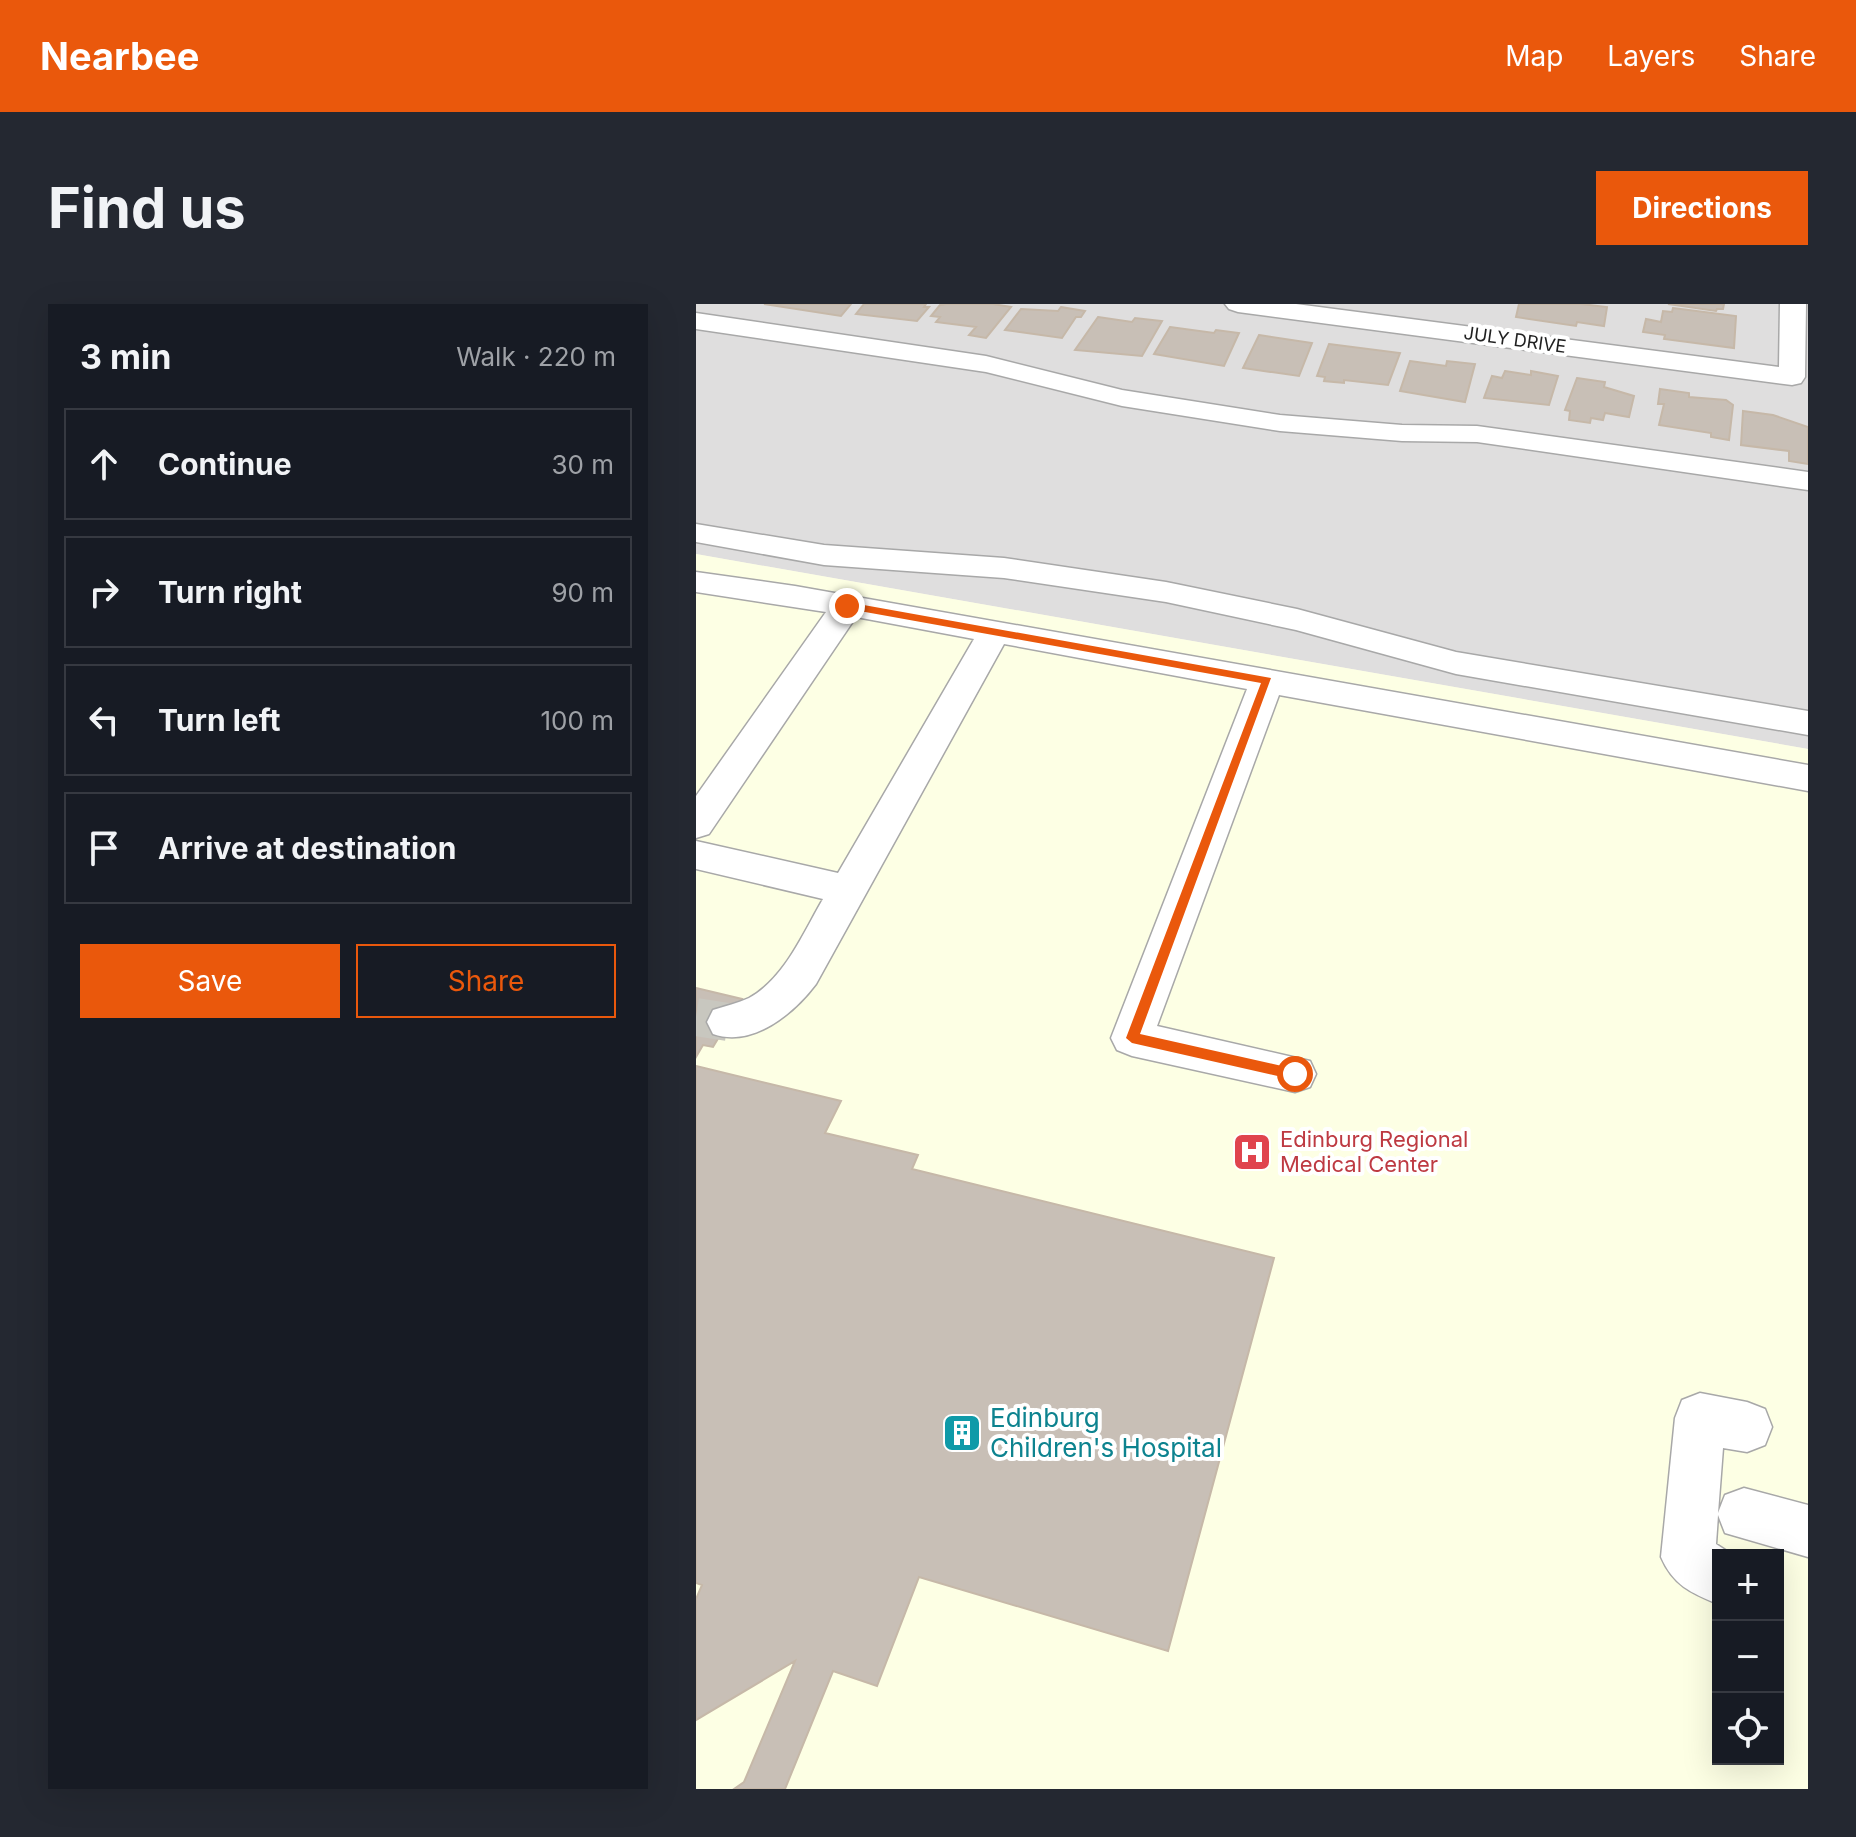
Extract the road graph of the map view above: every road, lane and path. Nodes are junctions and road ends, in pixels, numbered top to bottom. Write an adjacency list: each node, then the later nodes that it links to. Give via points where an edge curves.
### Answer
1 (1238, 304): 5 (street, JULY DRIVE)
2 (1468, 304): 5 (street)
3 (1793, 304): 5 (street, JULY DRIVE, via 1792,377)
4 (696, 321): 6 (street, via 986,364 1122,398 1280,423 1477,434)
5 (1459, 333)
6 (1808, 481)
7 (696, 533): 12 (street, via 824,555 1004,568 1166,592 1456,663)
8 (696, 582): 9 (street)
9 (847, 606): 10 (street); 14 (street)
10 (994, 632): 11 (street); 16 (street)
11 (1267, 681): 13 (street); 18 (street, via 1132,1038)
12 (1808, 723)
13 (1808, 778)
14 (696, 824)
15 (696, 855): 16 (street)
16 (849, 890): 17 (street, via 780,1001)
17 (728, 1022)
18 (1295, 1074)
19 (1747, 1427): 22 (street, via 1700,1418 1688,1557)
20 (1744, 1514): 21 (street)
21 (1808, 1531)
22 (1712, 1573)

